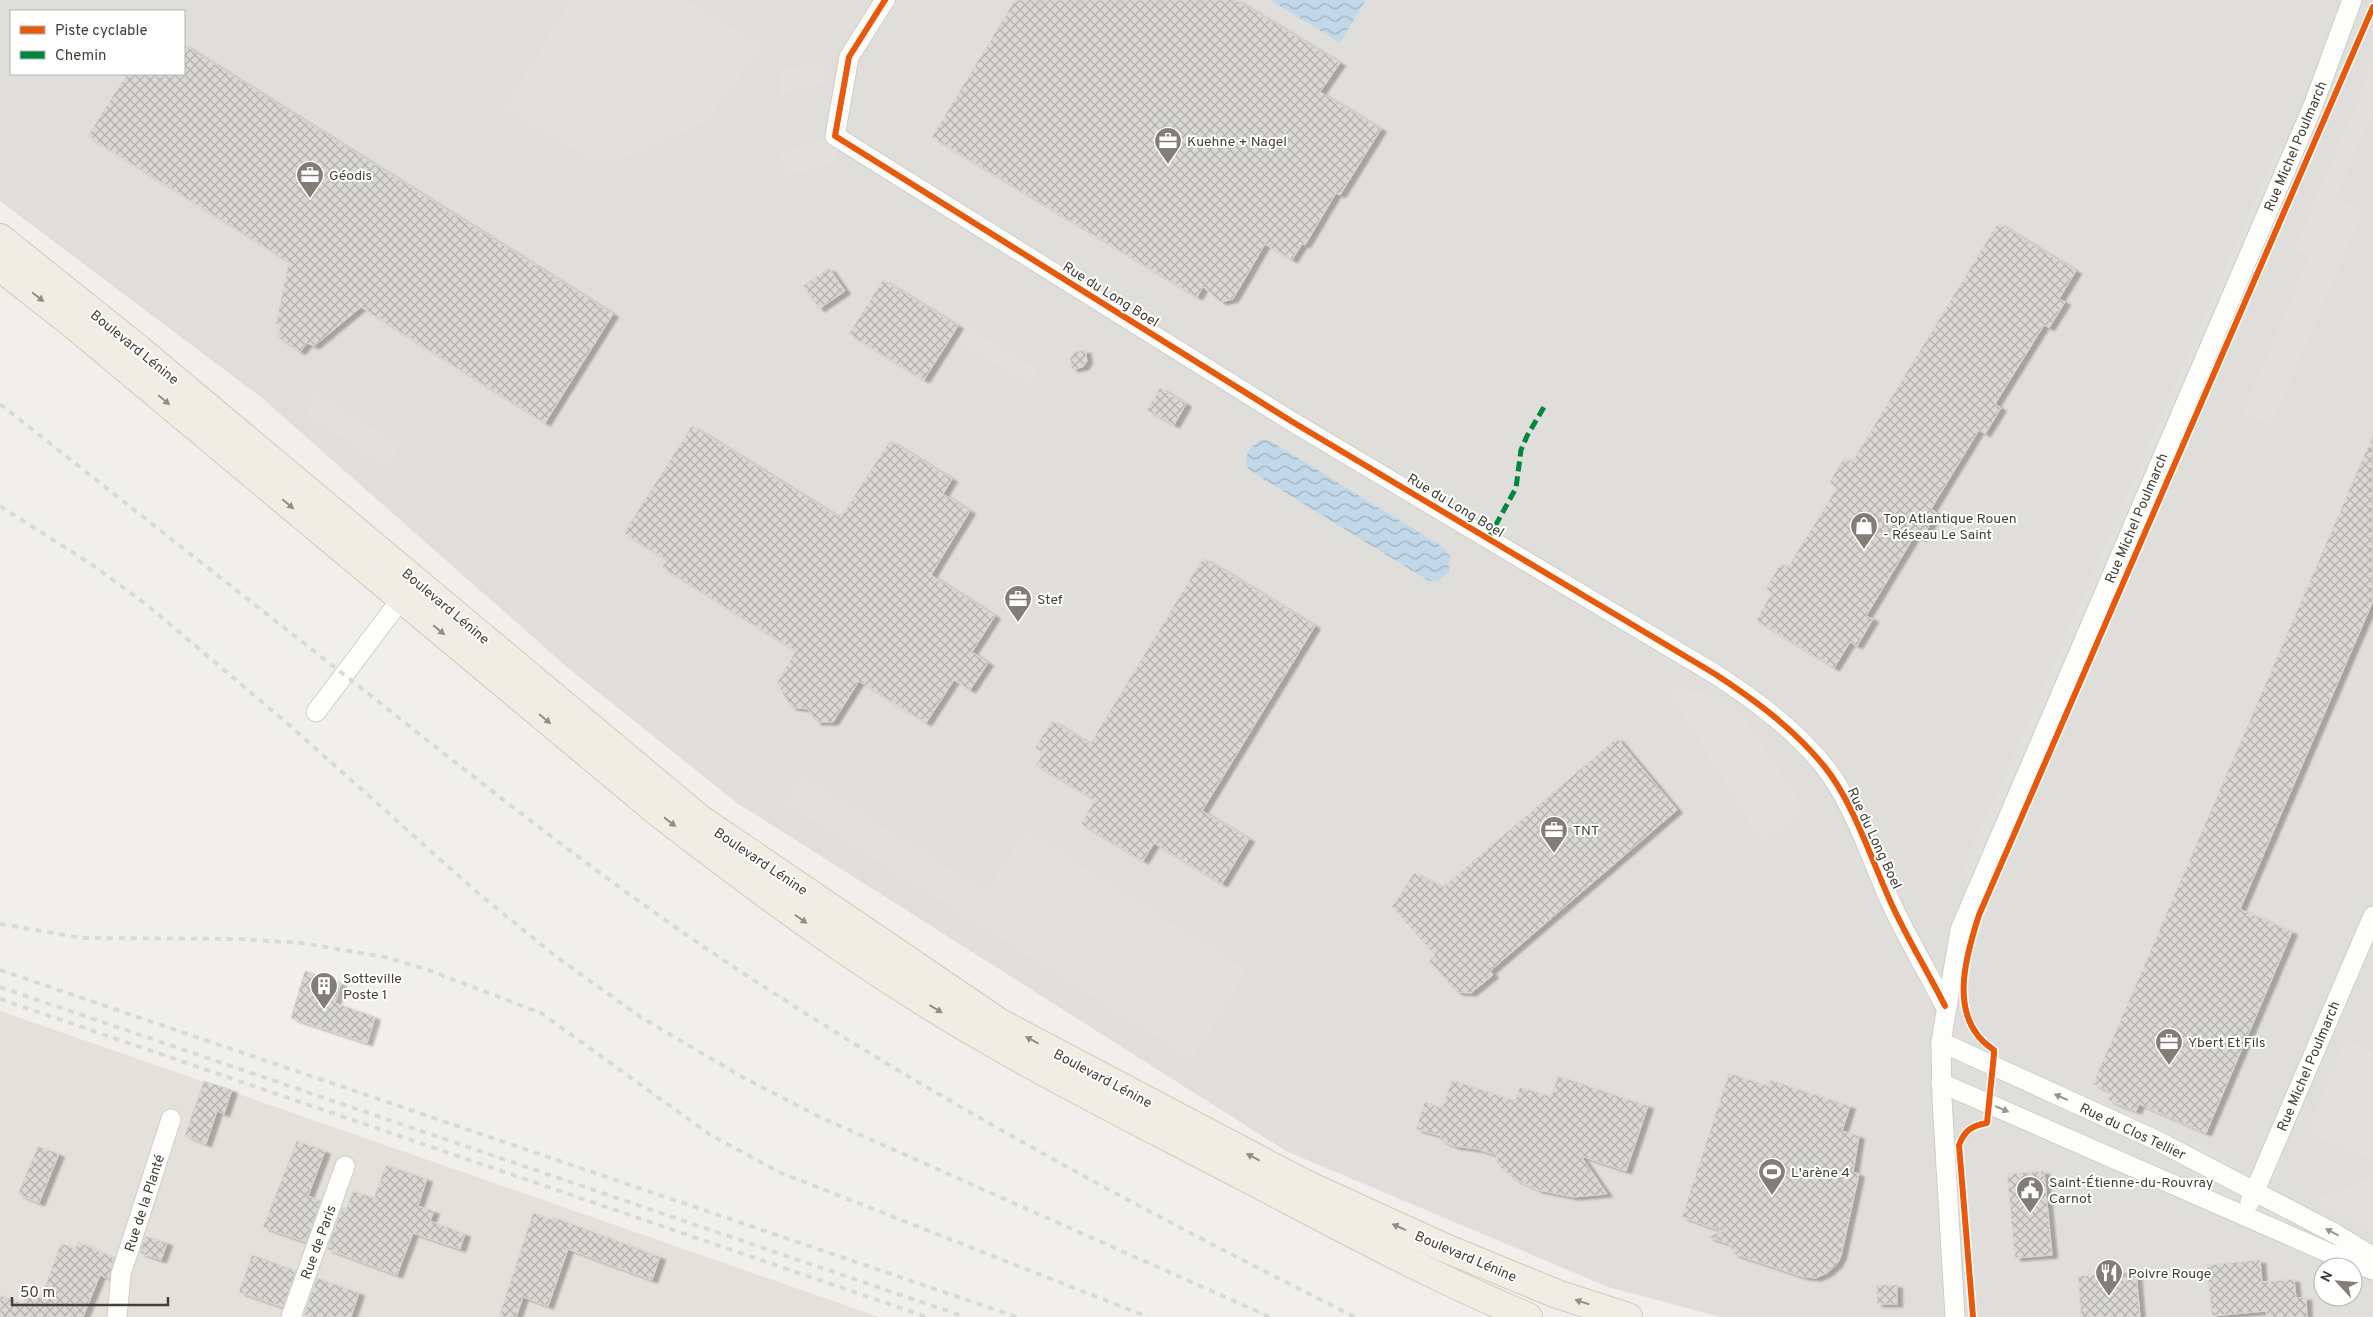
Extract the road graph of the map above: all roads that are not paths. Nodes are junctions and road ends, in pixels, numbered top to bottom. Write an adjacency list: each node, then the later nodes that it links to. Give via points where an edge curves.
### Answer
1 (885, 0): 8 (street, Rue du Long Boel, via 849,57 835,136 1291,421 1715,674 1766,708 1797,736 1838,787 1893,907)
2 (2352, 0): 8 (street, Rue Michel Poulmarch, via 2309,115 1969,904 1960,930)
3 (0, 238): 20 (main road, Boulevard Lénine, one-way to 3, via 1548,1291 1305,1184 1000,1023 700,820 136,347)
4 (0, 267): 5 (main road, Boulevard Lénine, one-way to 5)
5 (401, 599): 6 (street); 19 (main road, Boulevard Lénine, one-way to 19, via 667,820 742,878 919,998 993,1044 1189,1148 1439,1277)
6 (316, 712)
7 (2373, 916): 13 (street, Rue Michel Poulmarch)
8 (1945, 1006): 9 (street, Rue Michel Poulmarch)
9 (1940, 1042): 10 (street, Rue Michel Poulmarch); 13 (street, Rue du Clos Tellier, one-way to 9, via 2158,1141)
10 (1941, 1083): 14 (street, one-way to 14); 21 (street, Rue Michel Poulmarch)
11 (172, 1119): 17 (street, Rue de la Planté, via 121,1274)
12 (345, 1166): 18 (street, Rue de Paris)
13 (2254, 1192): 14 (street, Rue Michel Poulmarch); 15 (street, Rue du Clos Tellier, one-way to 13)
14 (2244, 1216): 16 (street)
15 (2373, 1257)
16 (2373, 1270)
17 (117, 1317)
18 (291, 1317)
19 (1528, 1317)
20 (1628, 1317)
21 (1955, 1317)

